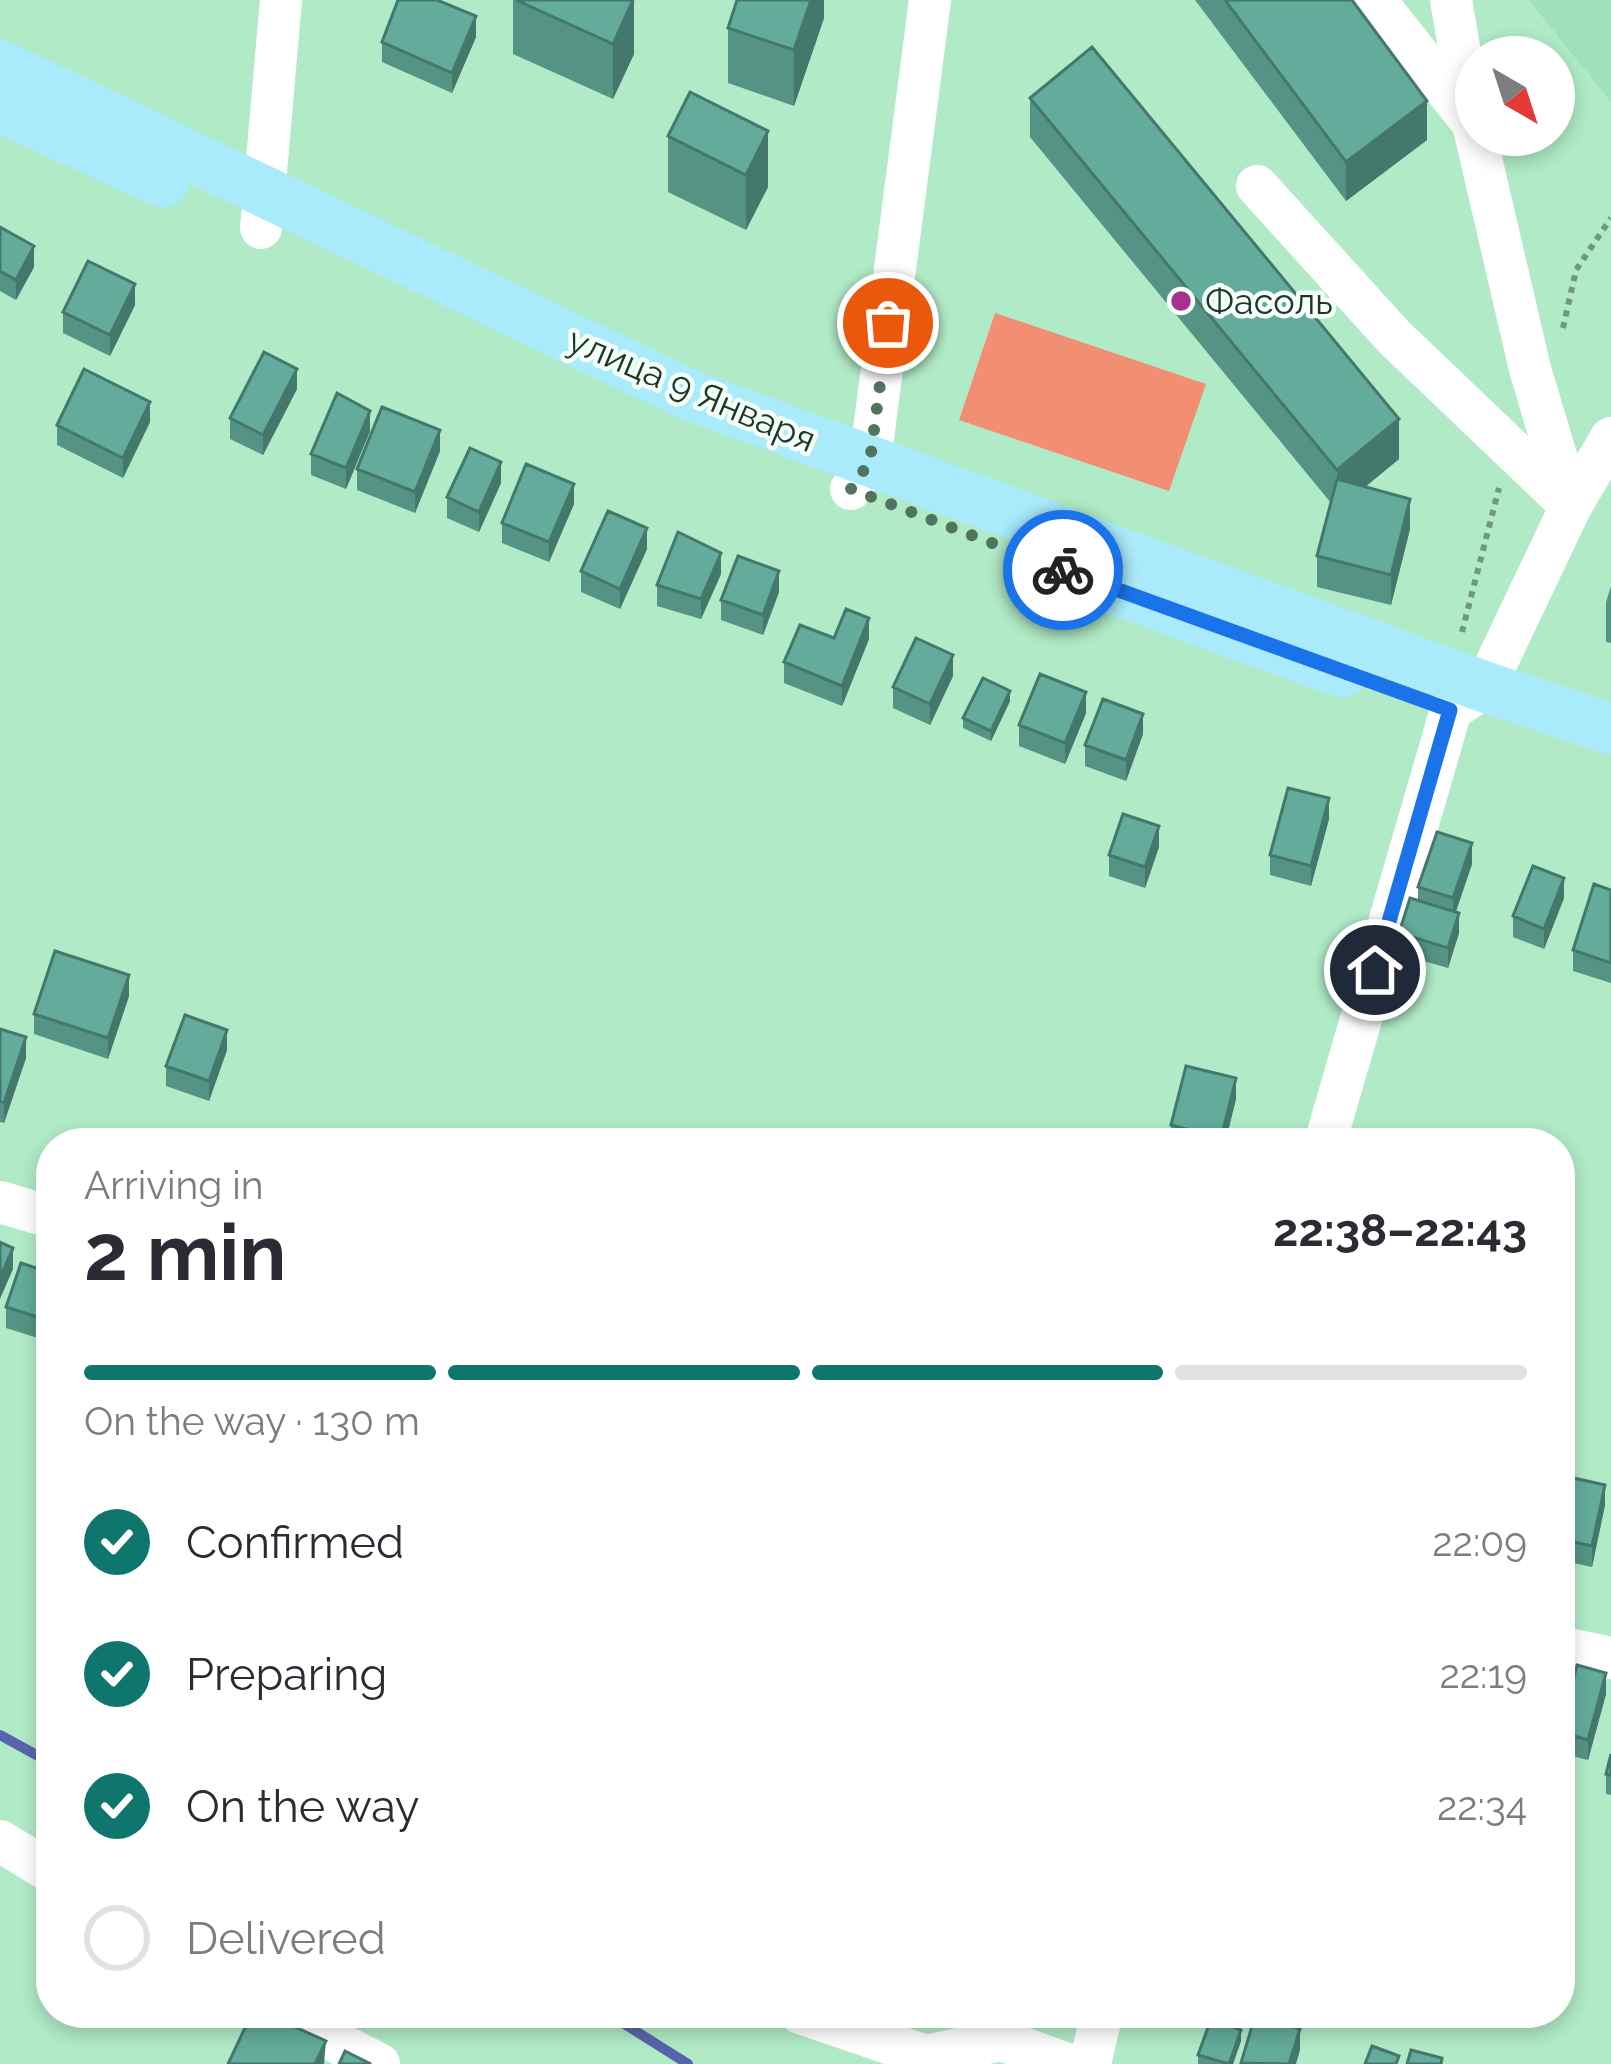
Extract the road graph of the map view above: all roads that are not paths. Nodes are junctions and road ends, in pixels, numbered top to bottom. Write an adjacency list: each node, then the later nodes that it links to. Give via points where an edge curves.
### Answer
1 (281, 0): 11 (street)
2 (930, 0): 13 (street)
3 (1375, 0): 7 (street)
4 (1451, 0): 5 (street)
5 (1457, 36)
6 (0, 65): 11 (main road, улица 9 Января)
7 (1455, 101)
8 (0, 106): 11 (main road, улица 9 Января)
9 (1480, 156): 14 (street)
10 (1257, 186): 14 (street, via 1394,337)
11 (262, 211): 13 (main road, улица 9 Января, via 674,421)
12 (1611, 438): 14 (street)
13 (861, 475): 15 (main road, улица 9 Января, via 1225,631)
14 (1571, 506): 15 (street)
15 (1468, 699): 16 (main road, улица 9 Января); 17 (main road, улица 9 Января); 18 (street)
16 (1611, 729)
17 (1611, 766)
18 (1330, 1128)
19 (0, 1202): 20 (street)
20 (36, 1213)
21 (1575, 1650): 22 (street)
22 (1611, 1658)
23 (0, 1841): 24 (street)
24 (36, 1864)
25 (308, 2028): 28 (street)
26 (844, 2028): 29 (street, via 926,2056 1001,2040)
27 (1098, 2028): 30 (street)
28 (379, 2064)
29 (1067, 2064)
30 (1090, 2064)

